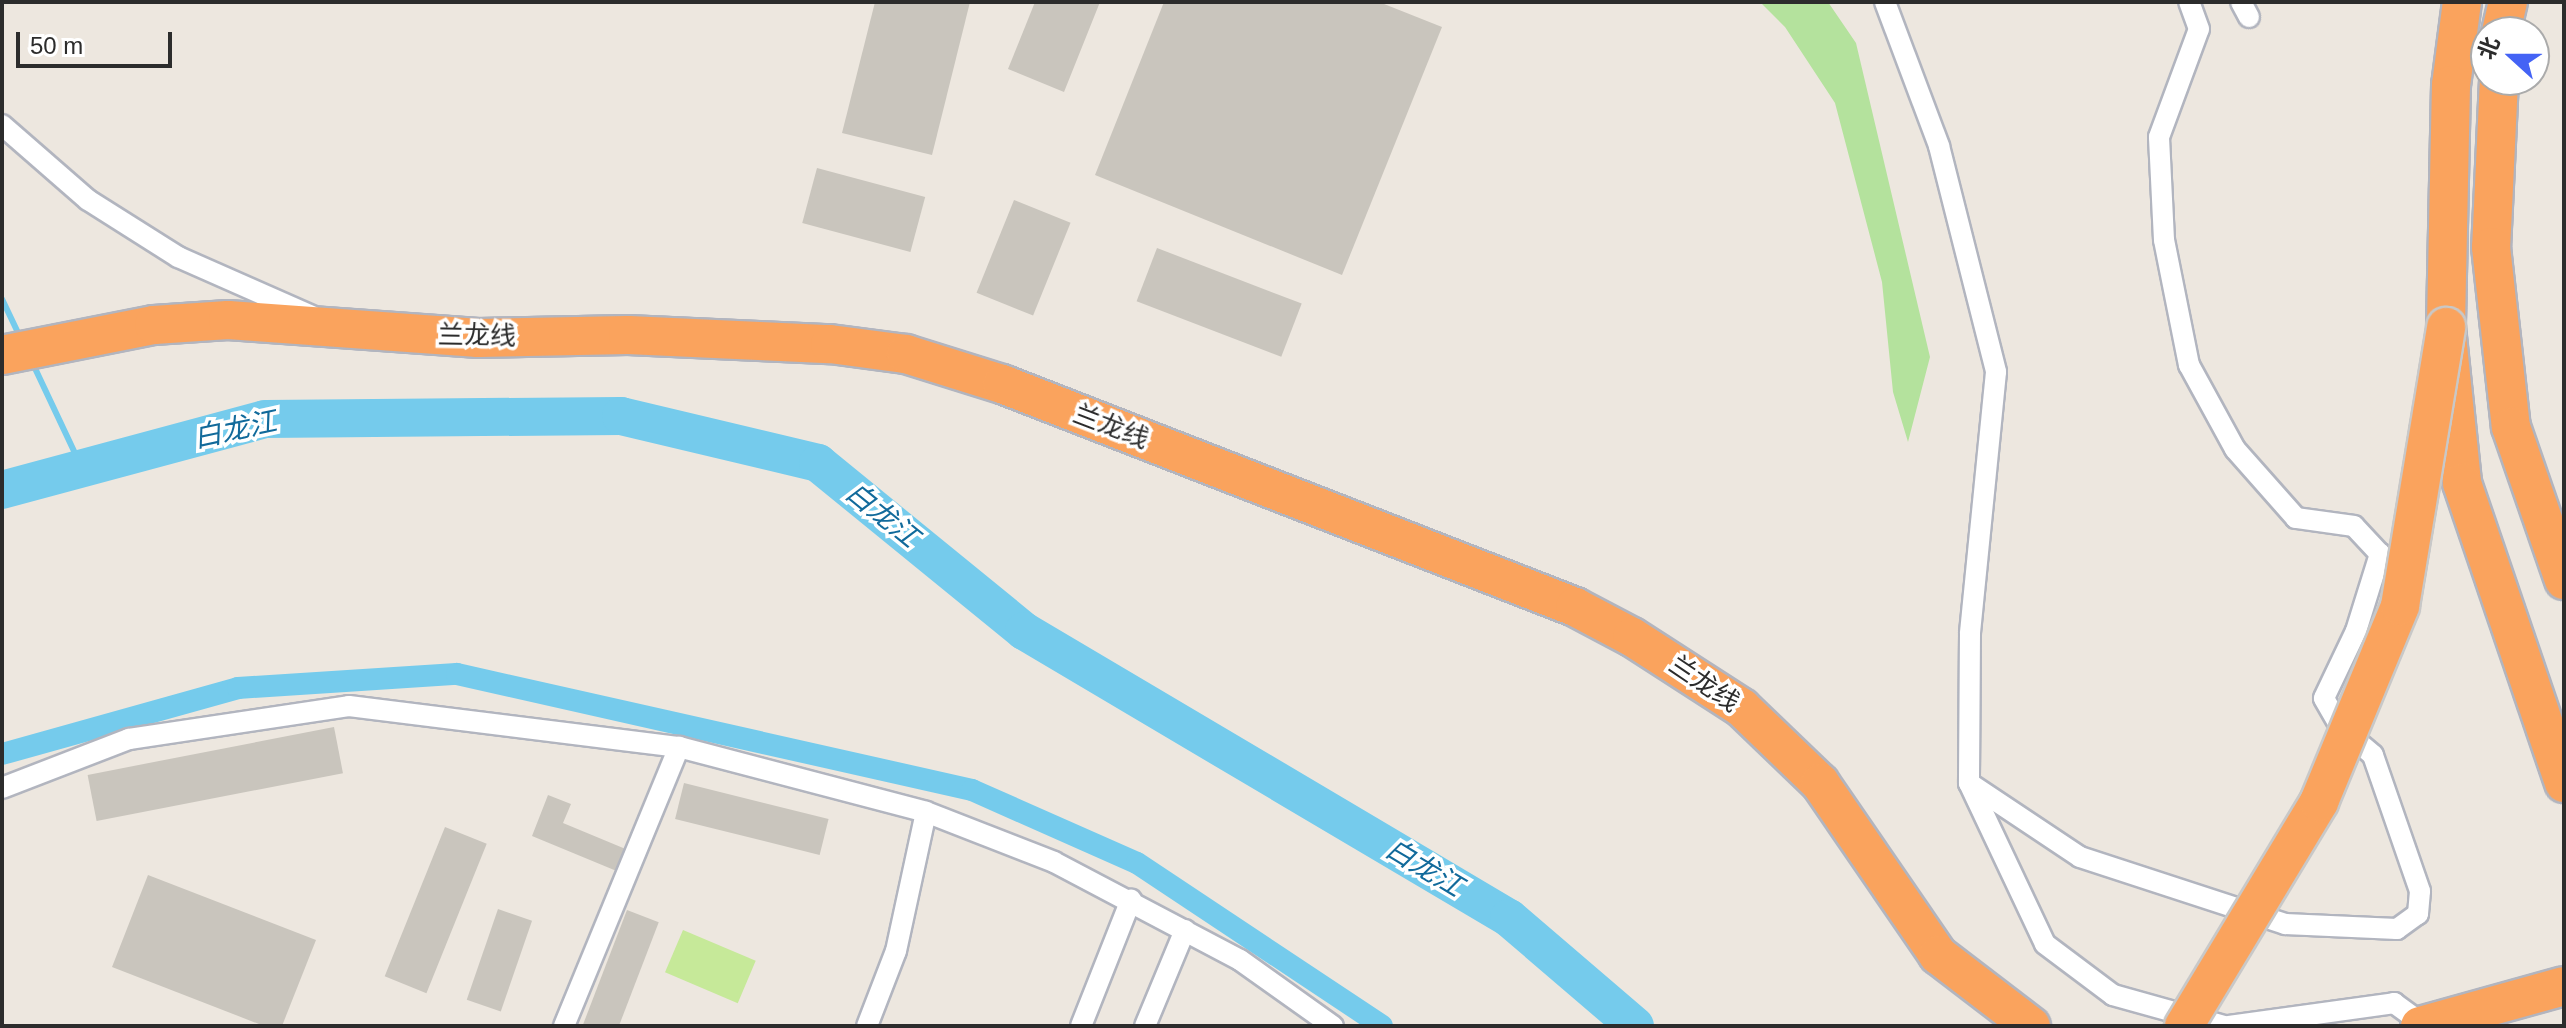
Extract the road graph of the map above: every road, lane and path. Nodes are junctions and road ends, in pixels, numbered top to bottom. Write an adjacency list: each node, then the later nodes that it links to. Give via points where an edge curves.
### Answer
1 (1885, 2): 11 (street, via 1939,146 1996,372 1970,634)
2 (2189, 2): 11 (street, via 2199,29 2159,137 2167,267 2189,365 2235,449 2296,518 2354,526 2380,554 2356,631 2324,698 2341,728 2373,755 2420,891 2418,914 2397,929 2285,924 2080,857)
3 (2462, 2): 6 (highway, via 2451,85)
4 (2498, 96): 9 (highway, via 2491,247 2511,427)
5 (2, 125): 7 (street, via 88,200 178,257)
6 (2446, 327): 12 (highway, bridge, via 2462,483); 24 (highway, bridge, via 2400,606 2319,802)
7 (341, 329): 8 (highway, 兰龙线, via 198,322); 23 (highway, 兰龙线, via 799,342 906,354 1575,607 1742,708 1820,783 1938,955)
8 (3, 355)
9 (2564, 580)
10 (679, 747): 13 (street, via 349,706 129,739); 14 (street); 18 (street)
11 (1969, 783): 25 (street, via 2045,944 2113,995)
12 (2564, 783)
13 (2, 788)
14 (926, 812): 15 (street); 19 (street, via 896,951)
15 (1131, 900): 16 (street); 20 (street)
16 (1185, 930): 21 (street); 22 (street)
17 (2550, 992): 26 (highway)
18 (564, 1026)
19 (867, 1026)
20 (1081, 1026)
21 (1145, 1026)
22 (1333, 1026)
23 (2031, 1026)
24 (2184, 1026)
25 (2226, 1026): 26 (street, via 2394,1003)
26 (2422, 1026)

